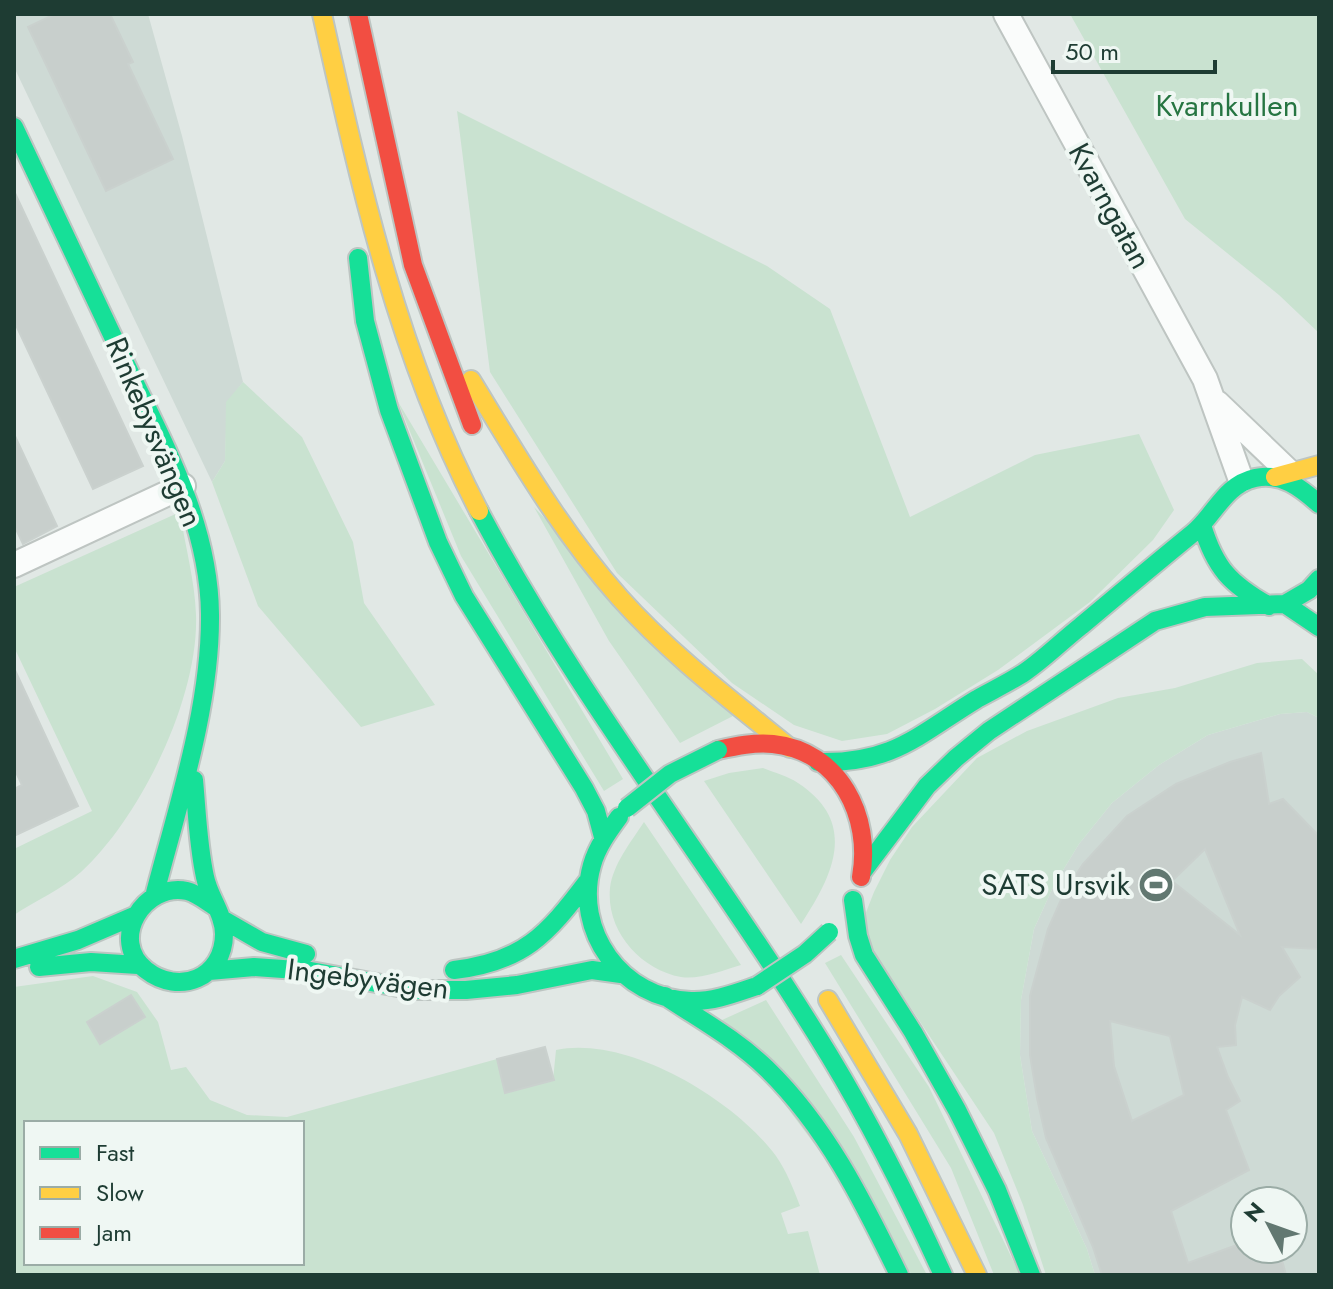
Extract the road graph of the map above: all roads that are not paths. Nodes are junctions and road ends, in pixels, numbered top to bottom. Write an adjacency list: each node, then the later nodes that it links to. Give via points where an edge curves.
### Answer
1 (322, 14): 5 (main road)
2 (358, 14): 6 (main road, via 400,214)
3 (1006, 14): 7 (street, Kvarngatan)
4 (14, 127): 12 (main road, Rinkebysvängen)
5 (361, 188): 24 (main road, via 358,257 365,321 410,472 464,596 584,788); 41 (main road, via 398,319 467,489 583,688 811,1027 888,1162)
6 (427, 306): 8 (main road); 19 (main road, via 528,476 601,577 654,633)
7 (1212, 399): 10 (street); 11 (street, Kvarngatan)
8 (482, 447)
9 (1319, 465): 10 (main road)
10 (1283, 475): 11 (main road); 13 (main road)
11 (1241, 480): 14 (main road, via 1218,500)
12 (183, 486): 15 (street); 20 (main road, Rinkebysvängen, via 205,557 210,614)
13 (1319, 504)
14 (1202, 525): 17 (main road, via 1225,578); 22 (main road, via 1025,672 923,736 891,752 848,763)
15 (14, 565)
16 (1319, 579): 17 (main road, via 1309,590)
17 (1277, 605): 18 (main road); 25 (main road, via 1205,607 1155,621 956,758 927,786)
18 (1319, 627)
19 (790, 748): 22 (main road); 24 (main road, bridge, via 763,743 688,761 627,808)
20 (191, 756): 27 (main road, Rinkebysvängen); 29 (main road, Rinkebysvängen, via 205,879)
21 (668, 761): 23 (main road)
22 (818, 762): 25 (main road, via 836,776 857,809 863,826)
23 (685, 787)
24 (603, 837): 26 (main road)
25 (863, 871): 28 (main road)
26 (587, 882): 35 (main road, Ingebyvägen, via 557,923 504,962); 38 (main road, via 595,937)
27 (155, 893): 29 (main road, via 179,888 202,895); 30 (main road, Rinkebysvängen)
28 (853, 900): 39 (main road, bridge, via 805,954 757,986 715,999); 43 (main road, via 864,955 977,1143)
29 (218, 912): 34 (main road, Ingebyvägen, via 239,933 271,948); 37 (main road, Rinkebysvängen, via 224,946)
30 (134, 916): 32 (main road, Rinkebysvängen); 33 (main road, via 130,947)
31 (790, 943): 42 (main road, via 884,1089 936,1184)
32 (14, 959)
33 (138, 965): 36 (main road, via 91,962); 37 (main road, via 150,976 174,984 198,980)
34 (399, 969)
35 (429, 970)
36 (14, 971)
37 (209, 971): 38 (main road, Ingebyvägen, via 311,971 414,990 517,985 592,970)
38 (621, 974): 39 (main road)
39 (665, 996): 40 (main road, via 763,1065 798,1101 839,1157)
40 (899, 1275)
41 (943, 1275)
42 (977, 1275)
43 (1031, 1275)

